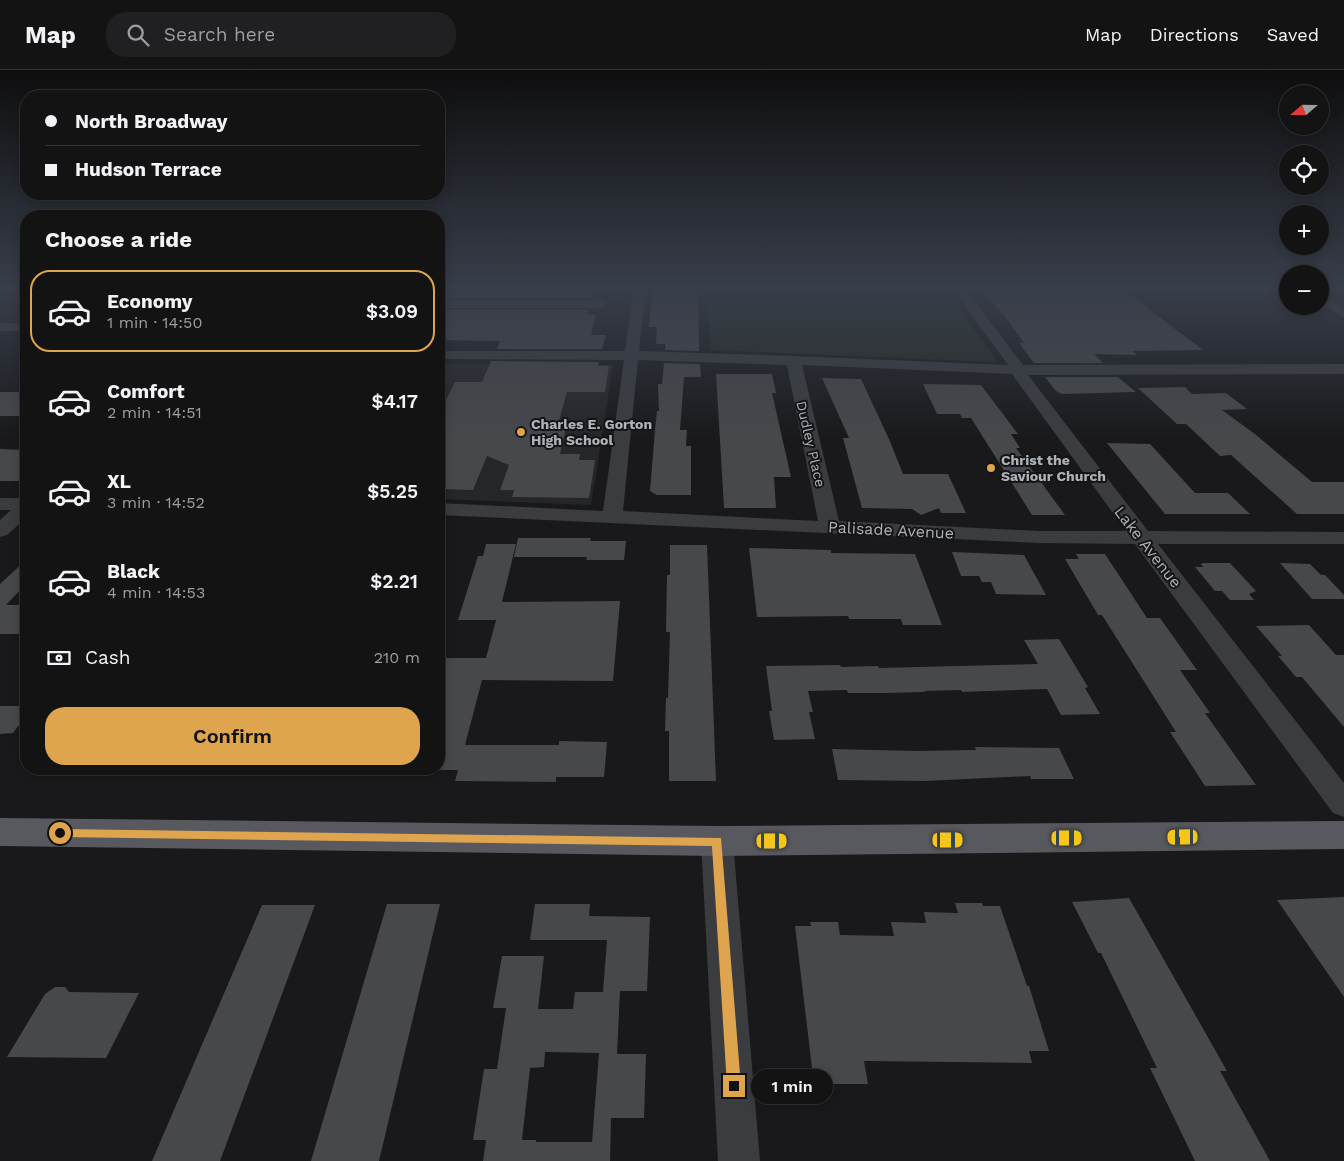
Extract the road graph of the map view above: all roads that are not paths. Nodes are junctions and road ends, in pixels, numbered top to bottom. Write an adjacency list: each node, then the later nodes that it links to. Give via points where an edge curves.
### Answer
1 (634, 337): 4 (street)
2 (995, 337): 7 (street, Lake Avenue)
3 (445, 355): 4 (street)
4 (632, 356): 5 (street); 12 (street)
5 (793, 360): 7 (street); 13 (street, Dudley Place)
6 (1344, 368): 7 (street)
7 (1018, 370): 15 (street, Lake Avenue)
8 (0, 504): 9 (street)
9 (20, 506)
10 (445, 509): 12 (street, Palisade Avenue)
11 (20, 512): 14 (street)
12 (612, 516): 13 (street, Palisade Avenue)
13 (830, 527): 15 (street, Palisade Avenue, via 1039,537)
14 (0, 531)
15 (1142, 538): 16 (street, Palisade Avenue); 17 (street, Lake Avenue)
16 (1344, 538)
17 (1344, 805)
18 (0, 832): 20 (main road)
19 (1344, 835): 20 (main road)
20 (717, 841): 21 (street)
21 (739, 1161)

